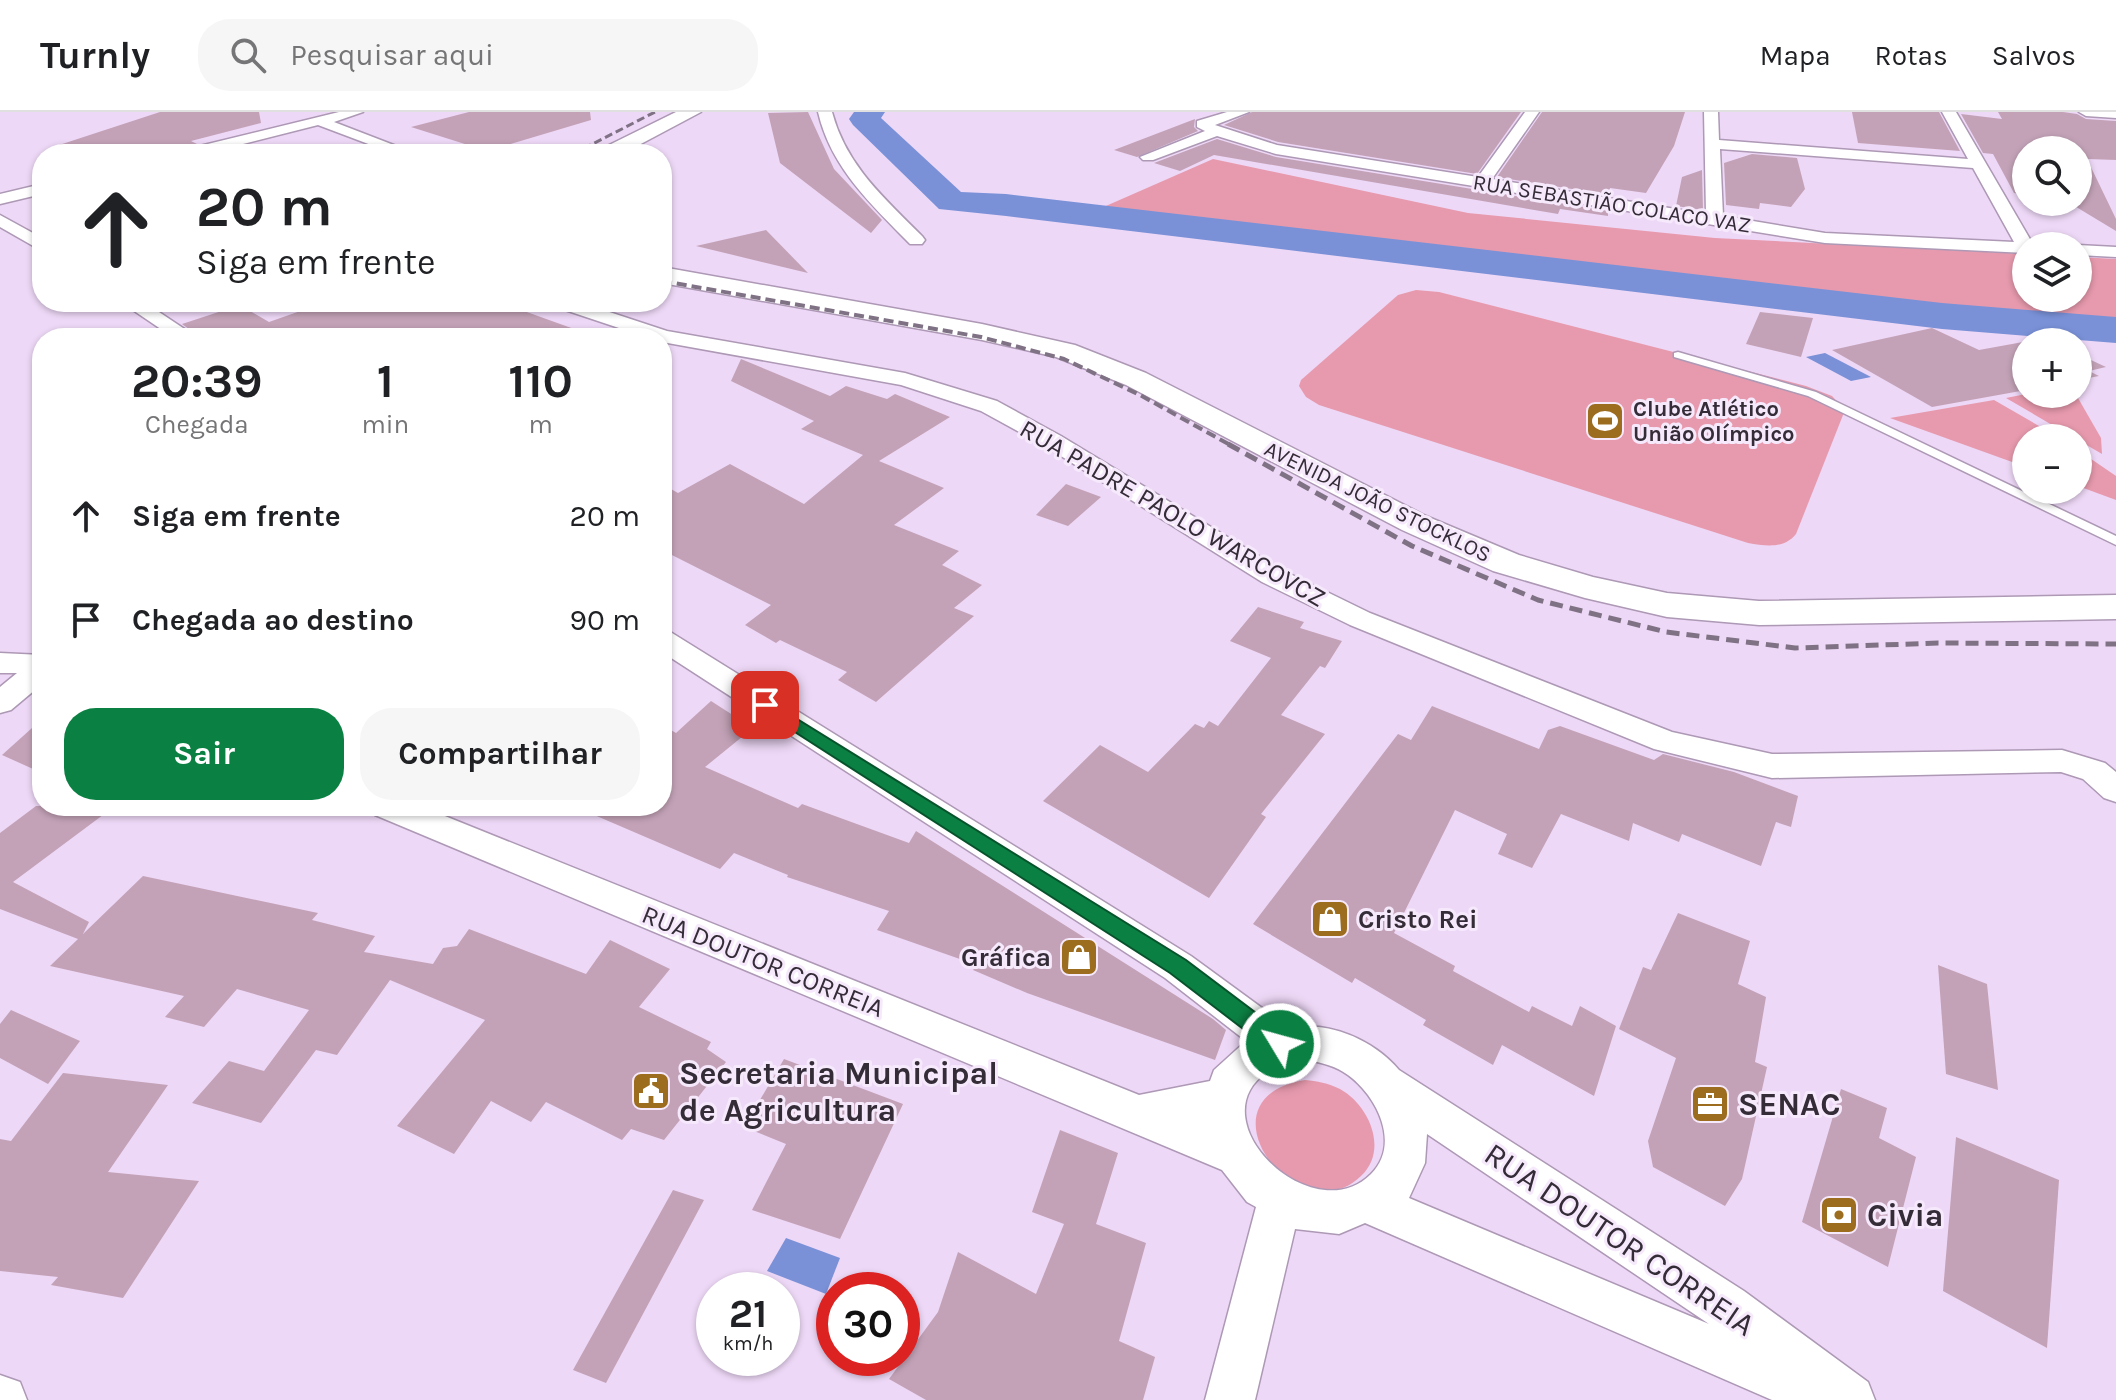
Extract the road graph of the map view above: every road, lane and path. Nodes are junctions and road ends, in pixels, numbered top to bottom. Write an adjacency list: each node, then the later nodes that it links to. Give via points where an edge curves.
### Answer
1 (300, 112): 12 (street)
2 (356, 112): 12 (street)
3 (691, 112): 16 (main road)
4 (713, 112): 17 (main road)
5 (825, 112): 28 (street, via 827,128 854,178)
6 (1242, 112): 13 (street)
7 (1532, 112): 21 (street)
8 (1711, 112): 18 (street)
9 (1949, 112): 20 (street)
10 (2086, 112): 11 (street)
11 (2116, 114)
12 (320, 121): 14 (street); 15 (street)
13 (1210, 128): 19 (street); 21 (street, RUA SEBASTIÃO COLACO VAZ, via 1276,149)
14 (225, 144)
15 (382, 144)
16 (626, 144)
17 (644, 144)
18 (1713, 144): 20 (street); 25 (street)
19 (1148, 157)
20 (1978, 164): 26 (street)
21 (1483, 181): 25 (street, RUA SEBASTIÃO COLACO VAZ)
22 (32, 191): 23 (street)
23 (0, 199)
24 (0, 220): 27 (street)
25 (1715, 220): 29 (street, RUA SEBASTIÃO COLACO VAZ, via 1825,238)
26 (2017, 232)
27 (32, 240)
28 (916, 240)
29 (2012, 247)
30 (2092, 251): 31 (street)
31 (2116, 252)
32 (672, 262): 41 (main road, AVENIDA JOÃO STOCKLOS, via 1021,324 1106,346 1466,523 1625,575 1788,590)
33 (672, 277): 42 (main road, AVENIDA JOÃO STOCKLOS, via 1065,351 1136,379 1414,523 1506,563 1585,587 1667,605 1759,613)
34 (147, 312): 36 (street)
35 (590, 312): 37 (street, RUA PADRE PAOLO WARCOVCZ)
36 (172, 328)
37 (639, 328)
38 (672, 338): 48 (street, RUA PADRE PAOLO WARCOVCZ, via 905,379 989,406 1272,576 1360,619 1665,741 1772,766 2062,761 2094,771)
39 (1678, 355): 40 (lane, via 1812,394)
40 (2116, 541)
41 (2116, 581)
42 (2116, 607)
43 (672, 645): 50 (street, via 1178,967)
44 (0, 663): 45 (street)
45 (32, 666)
46 (32, 676): 47 (street)
47 (0, 703)
48 (2116, 790)
49 (411, 816): 53 (street, RUA DOUTOR CORREIA)
50 (1266, 1050): 51 (street, via 1308,1042 1337,1048); 52 (street, via 1234,1073)
51 (1386, 1084): 56 (street, via 1407,1137 1404,1163 1391,1187); 59 (street, RUA DOUTOR CORREIA, via 1727,1308)
52 (1224, 1097): 53 (street); 54 (street, via 1223,1125)
53 (1139, 1115): 54 (street, RUA DOUTOR CORREIA)
54 (1233, 1154): 55 (street, via 1253,1180)
55 (1280, 1200): 56 (street, via 1310,1210 1342,1212); 57 (street)
56 (1369, 1203): 58 (street, RUA DOUTOR CORREIA)
57 (1230, 1400)
58 (1830, 1400)
59 (1850, 1400)

